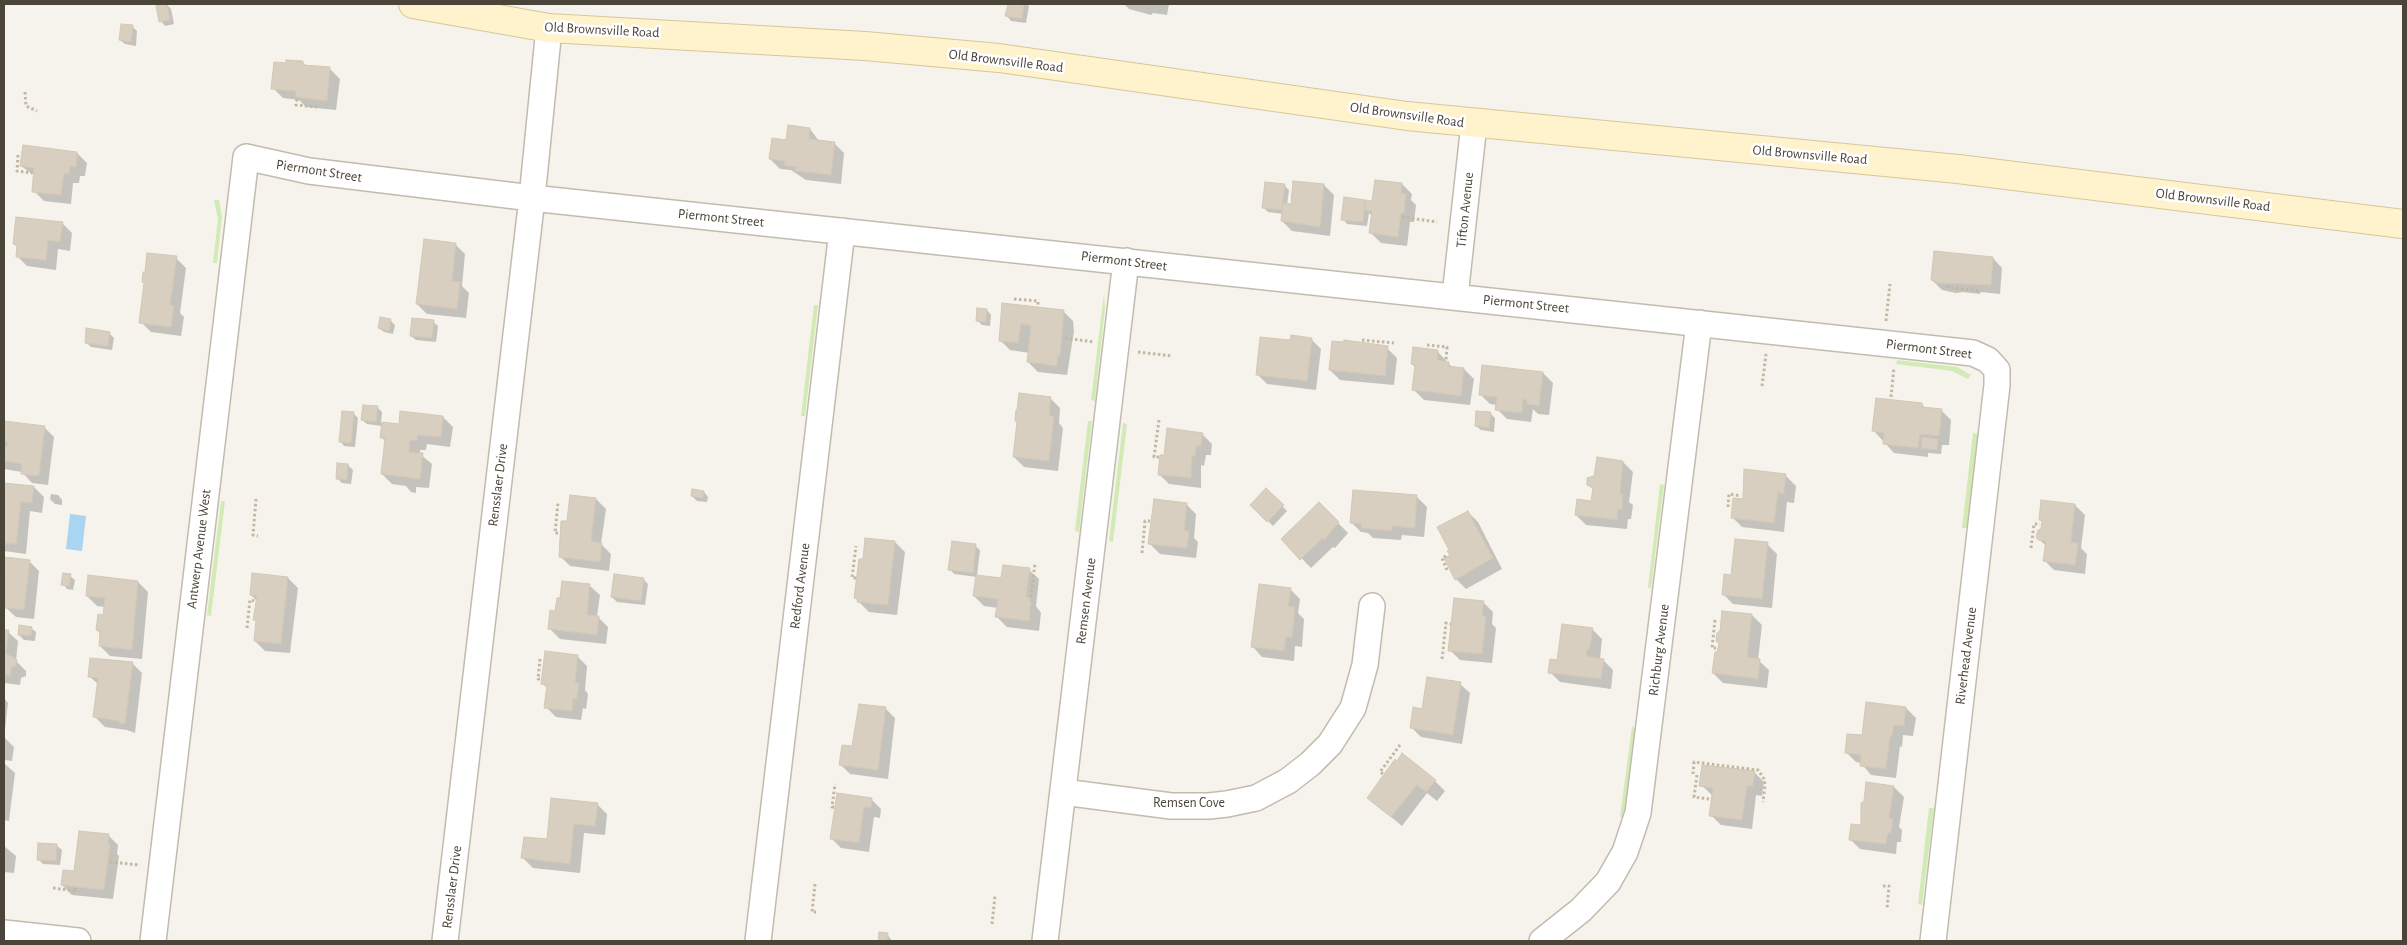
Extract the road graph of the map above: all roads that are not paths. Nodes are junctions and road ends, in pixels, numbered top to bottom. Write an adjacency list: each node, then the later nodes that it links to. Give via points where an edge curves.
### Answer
1 (413, 4): 2 (street, Old Brownsville Road)
2 (549, 28): 3 (street, Old Brownsville Road, via 999,58); 5 (street, Rensslaer Drive)
3 (1474, 124): 6 (street, Old Brownsville Road, via 1958,169); 9 (street, Tifton Avenue)
4 (246, 157): 5 (street, Piermont Street, via 309,171); 16 (street, Antwerp Avenue West)
5 (532, 198): 7 (street, Piermont Street); 17 (street, Rensslaer Drive)
6 (2403, 224)
7 (842, 231): 8 (street, Piermont Street); 18 (street, Redford Avenue)
8 (1126, 261): 9 (street, Piermont Street); 13 (street, Remsen Avenue)
9 (1456, 296): 10 (street, Piermont Street)
10 (1699, 324): 11 (street, Piermont Street, via 1973,353 1988,360); 20 (street, Richburg Avenue, via 1638,813 1625,852 1608,882 1581,910)
11 (1997, 370): 21 (street, Riverhead Avenue, via 1994,427)
12 (1372, 606): 13 (street, Remsen Cove, via 1365,665 1353,708 1330,744 1288,781 1256,798 1209,806 1171,806)
13 (1063, 792): 19 (street, Remsen Avenue)
14 (4, 933): 15 (street)
15 (78, 941)
16 (153, 941)
17 (445, 941)
18 (758, 941)
19 (1045, 941)
20 (1542, 941)
21 (1933, 941)

